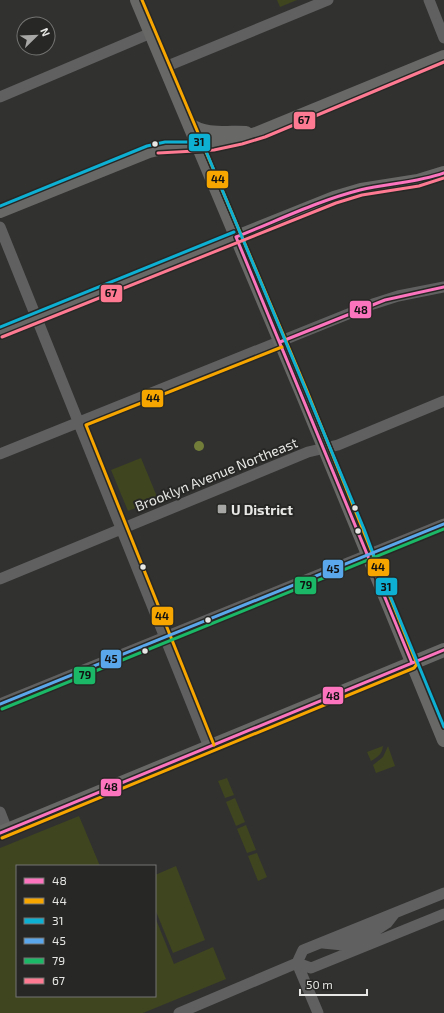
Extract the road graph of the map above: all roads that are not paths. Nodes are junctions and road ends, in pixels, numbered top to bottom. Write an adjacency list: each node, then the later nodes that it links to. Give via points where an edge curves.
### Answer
1 (137, 0): 4 (main road)
2 (328, 0): 7 (street)
3 (429, 0): 5 (street)
4 (151, 33): 7 (main road); 8 (street)
5 (444, 38)
6 (444, 57): 10 (main road)
7 (165, 67): 9 (main road)
8 (0, 98)
9 (190, 125): 10 (main road, via 207,132); 11 (main road)
10 (256, 134): 11 (main road, via 224,143)
11 (199, 146): 13 (main road, via 166,147 149,151); 15 (main road)
12 (444, 173): 15 (main road, via 418,181 346,194)
13 (0, 211)
14 (0, 227): 17 (street)
15 (236, 237): 17 (main road); 19 (main road)
16 (444, 287): 19 (street, via 385,300)
17 (36, 318): 18 (main road); 21 (street)
18 (0, 332)
19 (280, 342): 21 (street); 22 (main road)
20 (444, 401): 22 (street, Brooklyn Avenue Northeast, via 338,445)
21 (79, 422): 23 (street); 25 (street)
22 (324, 448): 25 (street, Brooklyn Avenue Northeast, via 308,452); 26 (main road)
23 (0, 454)
24 (444, 524): 26 (street)
25 (121, 529): 27 (street, Brooklyn Avenue Northeast); 28 (street)
26 (368, 555): 28 (street); 30 (main road)
27 (0, 579)
28 (165, 637): 31 (street); 33 (street)
29 (444, 650): 30 (main road)
30 (412, 663): 32 (main road); 33 (main road)
31 (0, 704)
32 (444, 740)
33 (209, 747): 35 (main road)
34 (0, 812): 35 (street)
35 (4, 831)
36 (440, 894): 37 (street); 38 (street, via 396,912 378,929 343,945 322,942 303,950)
37 (444, 914): 38 (street, via 311,968)
38 (297, 963): 39 (street); 40 (street)
39 (179, 1013)
40 (318, 1013)

